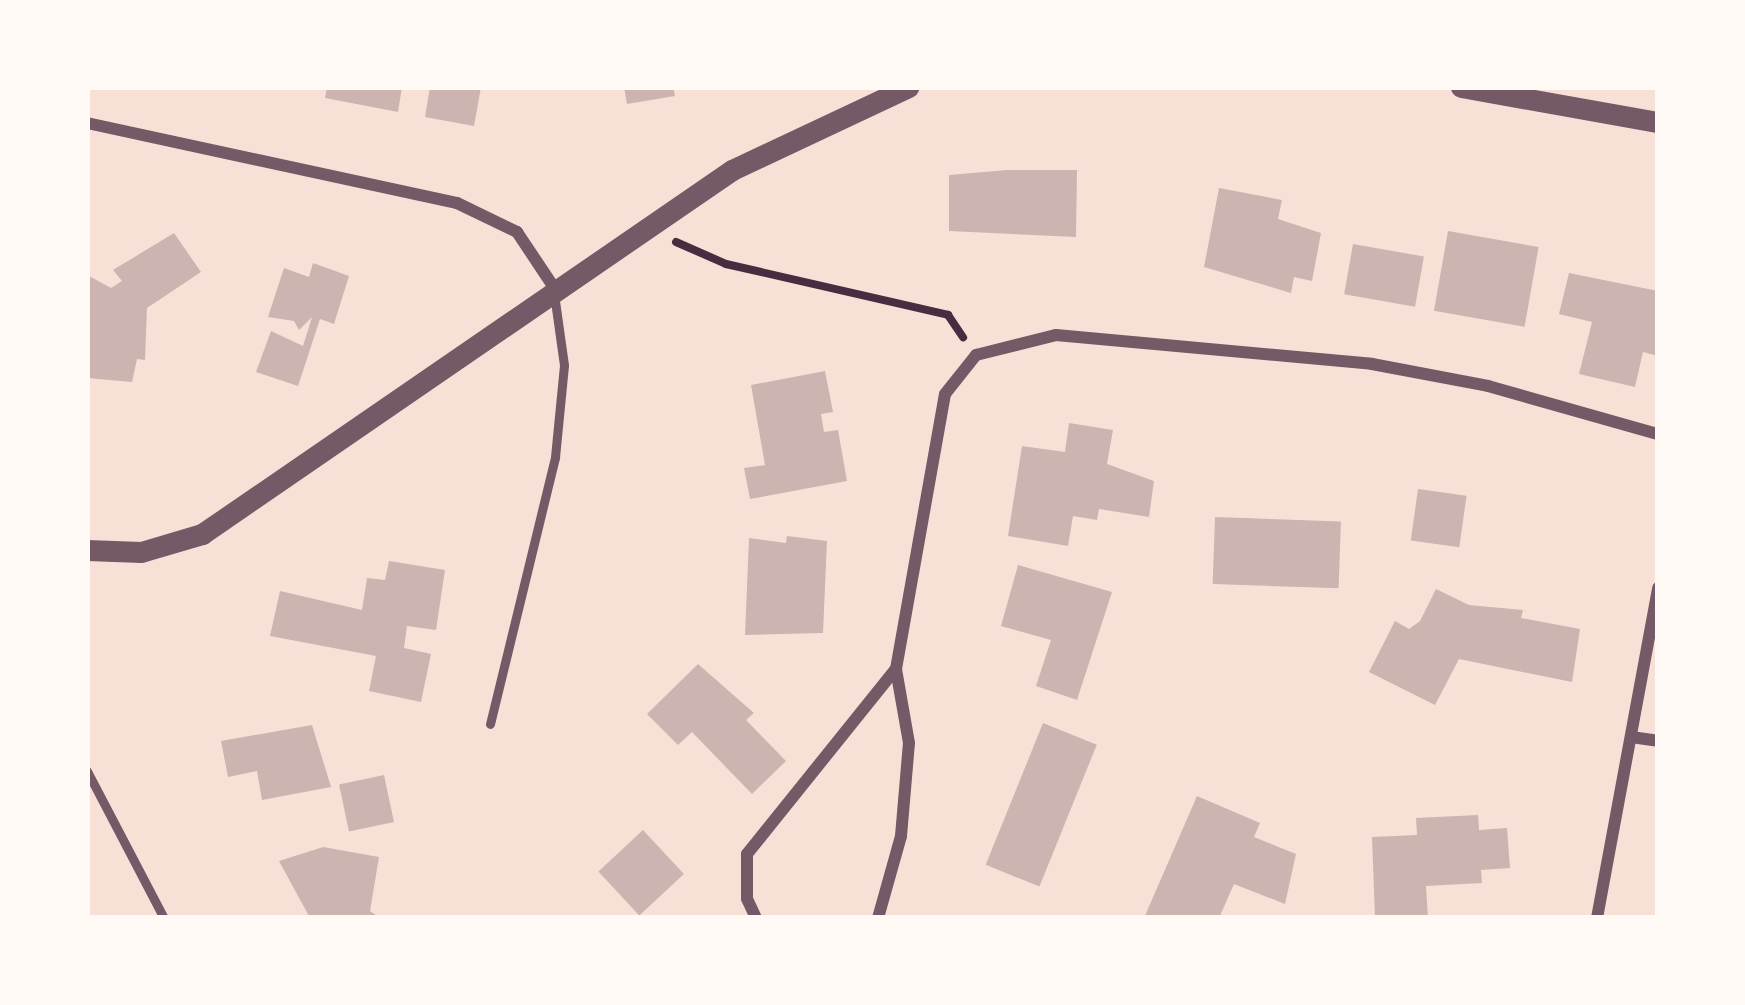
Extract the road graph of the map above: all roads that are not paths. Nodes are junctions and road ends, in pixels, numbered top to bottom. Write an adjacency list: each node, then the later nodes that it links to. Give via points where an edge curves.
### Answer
1 (908, 87): 5 (street, via 732,170)
2 (1461, 87): 3 (street)
3 (1658, 122)
4 (87, 124): 5 (street, via 457,203 517,232)
5 (553, 286): 7 (street, via 230,518 142,552); 10 (lane, via 564,365 555,457)
6 (1658, 434): 9 (street, via 1488,386 1372,364 1056,335 976,355 945,394)
7 (87, 550)
8 (1658, 588): 11 (street)
9 (896, 669): 15 (street, via 747,854 747,899); 16 (street, via 909,743 901,836)
10 (490, 724)
11 (1631, 737): 12 (street); 17 (street)
12 (1658, 741)
13 (87, 771): 14 (lane)
14 (164, 918)
15 (757, 918)
16 (878, 918)
17 (1598, 918)

